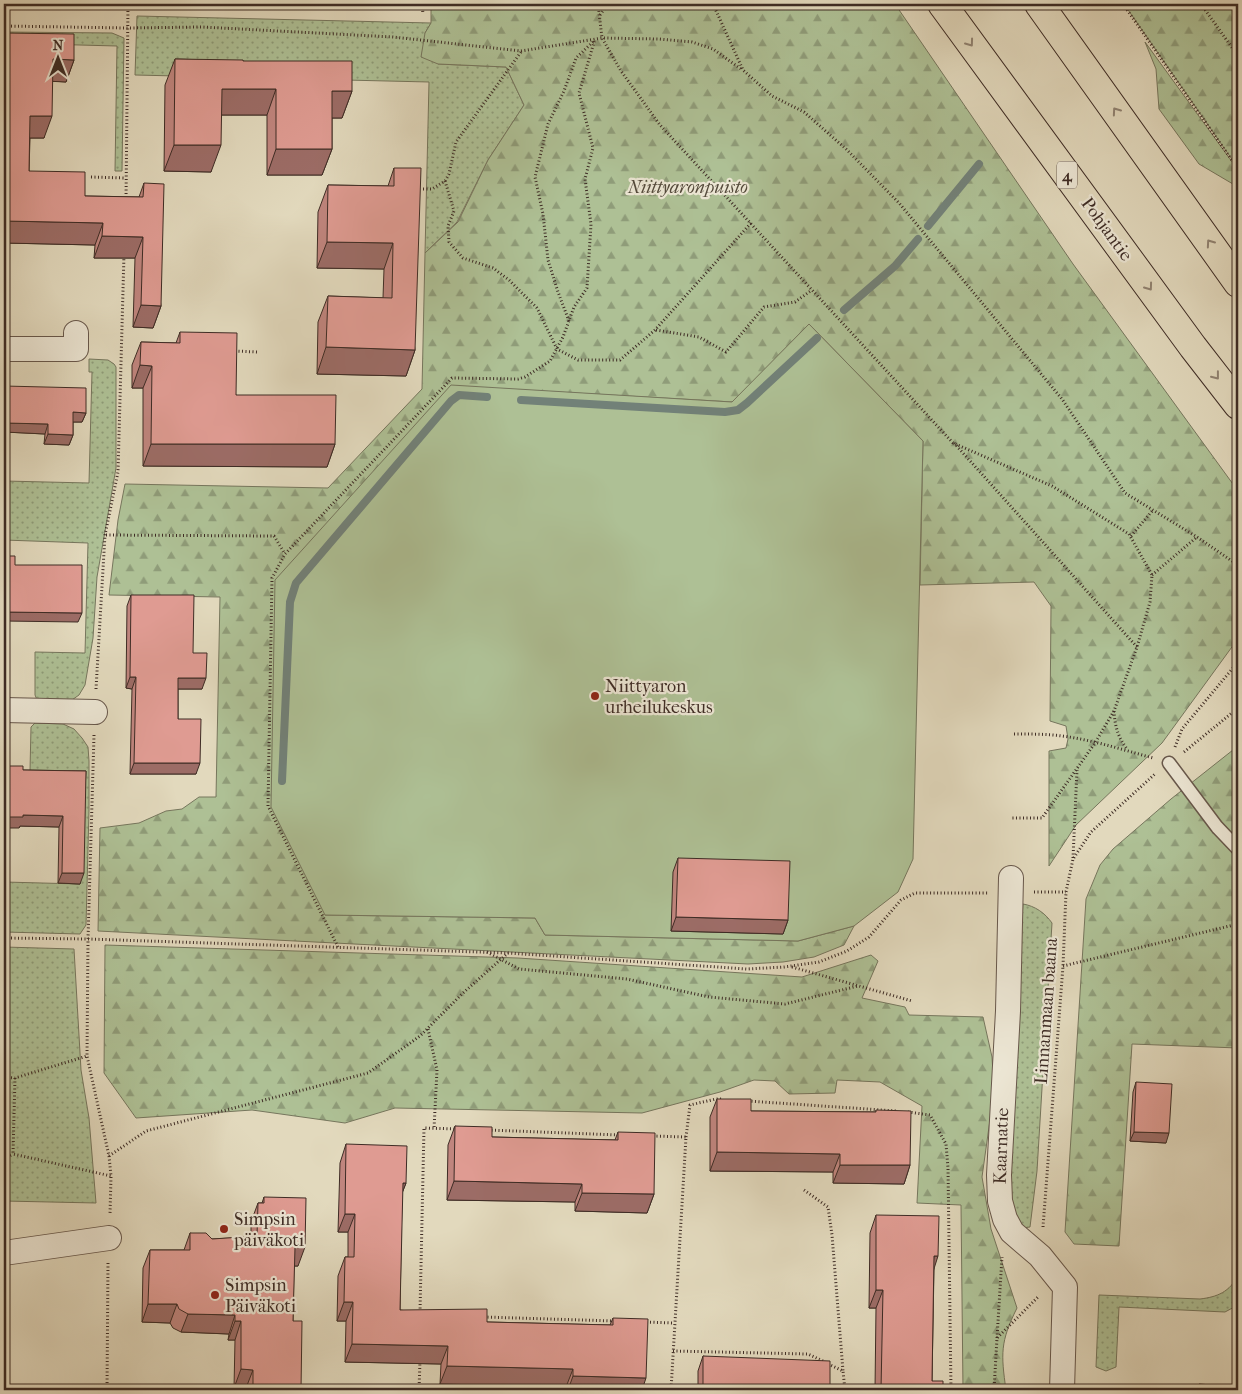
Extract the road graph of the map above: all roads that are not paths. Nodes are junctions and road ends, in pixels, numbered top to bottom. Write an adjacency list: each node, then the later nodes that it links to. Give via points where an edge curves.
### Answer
1 (942, 4): 6 (highway, Pohjantie / 4, one-way to 6)
2 (1039, 4): 3 (highway, one-way to 2)
3 (1238, 283)
4 (76, 332): 5 (street, via 76,350)
5 (4, 349)
6 (1238, 405)
7 (4, 710): 8 (street)
8 (95, 712)
9 (1169, 763): 10 (lane, via 1217,827)
10 (1238, 849)
11 (1011, 885): 14 (street, Kaarnatie, via 1000,1201 1012,1232 1040,1256 1065,1286)
12 (109, 1238): 13 (street)
13 (4, 1253)
14 (1062, 1390)

